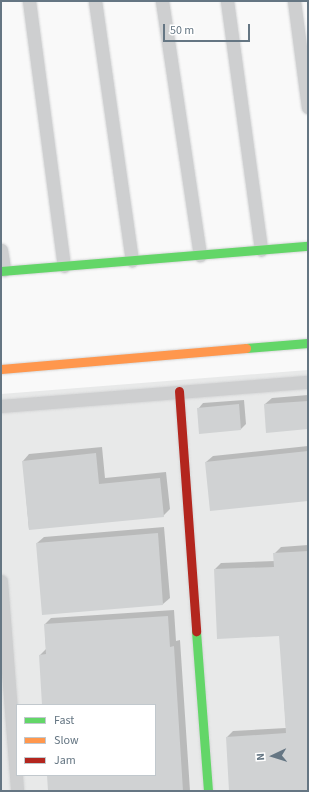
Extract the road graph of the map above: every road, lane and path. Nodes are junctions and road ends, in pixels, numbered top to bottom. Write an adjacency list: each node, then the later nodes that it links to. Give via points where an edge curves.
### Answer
1 (29, 1): 12 (street)
2 (95, 1): 11 (street)
3 (162, 1): 10 (street)
4 (227, 1): 9 (street)
5 (294, 1): 6 (street)
6 (308, 108)
7 (308, 246): 9 (street)
8 (1, 250): 13 (street)
9 (262, 250): 10 (street)
10 (200, 255): 11 (street)
11 (132, 260): 12 (street)
12 (64, 266): 13 (street)
13 (2, 271)
14 (308, 343): 15 (street)
15 (1, 369)
16 (308, 382): 17 (street)
17 (179, 391): 18 (street); 21 (street)
18 (1, 406)
19 (1, 581): 20 (street)
20 (17, 791)
21 (208, 791)

